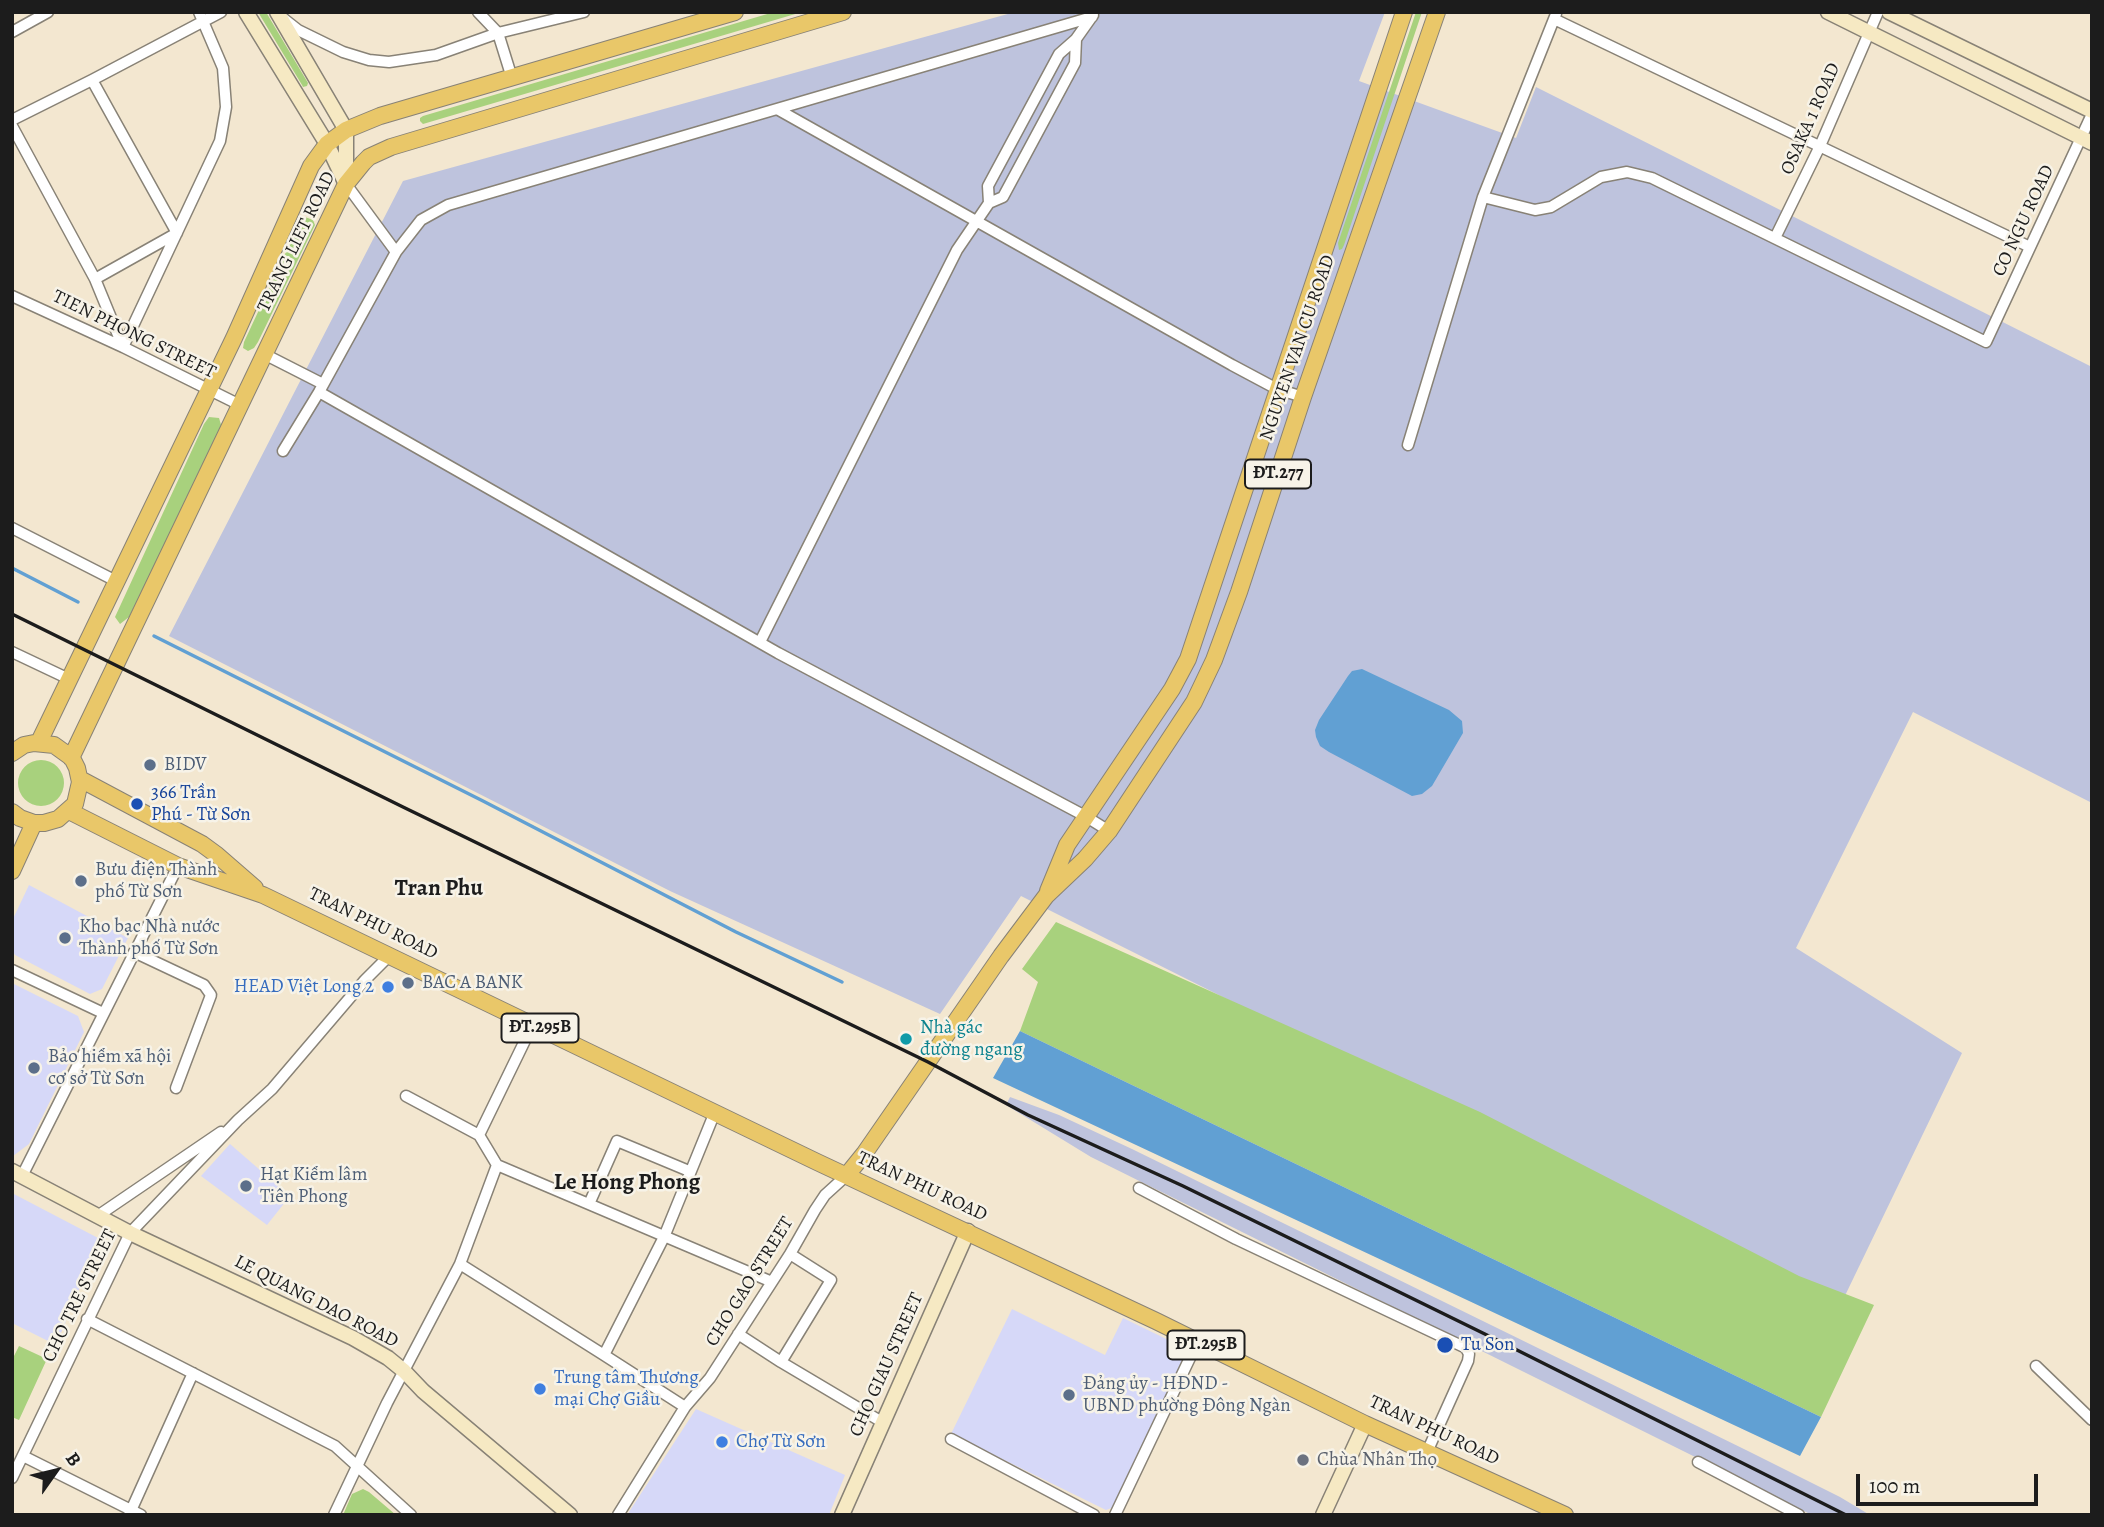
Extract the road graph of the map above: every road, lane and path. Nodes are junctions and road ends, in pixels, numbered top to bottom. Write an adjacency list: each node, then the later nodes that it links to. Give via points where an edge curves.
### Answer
1 (48, 12): 17 (street)
2 (221, 12): 16 (street)
3 (246, 12): 29 (main road)
4 (478, 12): 19 (street)
5 (584, 12): 19 (street)
6 (735, 12): 21 (main road, TRANG LIET ROAD)
7 (843, 12): 31 (main road, TRANG LIET ROAD, via 391,147 369,157)
8 (1404, 12): 39 (main road, NGUYEN VAN CU ROAD / ĐT.277)
9 (1437, 12): 40 (main road, NGUYEN VAN CU ROAD / ĐT.277)
10 (1828, 12): 18 (main road)
11 (1878, 12): 18 (street, OSAKA 1 ROAD)
12 (1889, 12): 24 (main road)
13 (278, 14): 19 (street, via 298,30 343,52 389,62 436,55); 27 (main road)
14 (1093, 15): 20 (street); 23 (street)
15 (1555, 15): 30 (street); 32 (street)
16 (202, 17): 22 (street); 35 (street, via 223,68 226,107 220,141)
17 (12, 32)
18 (1869, 32): 28 (main road); 30 (street, OSAKA 1 ROAD)
19 (498, 33): 21 (street)
20 (1076, 39): 33 (street, via 1059,54 988,186); 33 (street, via 1075,63 1003,197)
21 (512, 78): 27 (main road, TRANG LIET ROAD)
22 (92, 80): 25 (street); 35 (street)
23 (777, 109): 34 (street); 38 (street, via 447,205 421,220)
24 (2092, 113): 28 (street, CO NGU ROAD)
25 (12, 120)
26 (12, 126): 41 (street)
27 (346, 130): 29 (main road, TRANG LIET ROAD); 31 (main road)
28 (2087, 141): 37 (street, CO NGU ROAD)
29 (327, 144): 31 (main road); 47 (main road, TRANG LIET ROAD, via 311,166)
30 (1820, 146): 36 (street, OSAKA 1 ROAD); 37 (street)
31 (346, 184): 38 (street); 44 (main road, TRANG LIET ROAD)
32 (1483, 198): 36 (street, via 1535,210 1550,207 1601,177 1627,172 1651,178); 50 (street)
33 (989, 203): 34 (street)
34 (977, 222): 46 (street); 54 (street, via 957,250)
35 (177, 233): 41 (street); 43 (street)
36 (1774, 238): 37 (street, CO NGU ROAD, via 1986,342)
37 (2030, 247)
38 (396, 252): 45 (street)
39 (1320, 263): 40 (main road); 46 (main road, NGUYEN VAN CU ROAD / ĐT.277)
40 (1346, 272): 48 (main road, NGUYEN VAN CU ROAD / ĐT.277)
41 (94, 279): 43 (street)
42 (12, 296): 43 (street, TIEN PHONG STREET)
43 (122, 347): 47 (street, TIEN PHONG STREET)
44 (266, 355): 45 (street); 49 (main road, TRANG LIET ROAD)
45 (321, 388): 51 (street); 54 (street)
46 (1277, 389): 48 (street); 63 (main road, NGUYEN VAN CU ROAD / ĐT.277, via 1188,659)
47 (207, 390): 49 (street, TIEN PHONG STREET); 53 (main road, TRANG LIET ROAD)
48 (1303, 397): 65 (main road, NGUYEN VAN CU ROAD / ĐT.277, via 1214,660 1194,702)
49 (240, 405): 59 (main road, TRANG LIET ROAD)
50 (1408, 445)
51 (283, 451)
52 (12, 528): 53 (street)
53 (116, 581): 56 (main road, TRANG LIET ROAD)
54 (760, 642): 63 (street)
55 (12, 652): 56 (street)
56 (69, 679): 57 (main road, TRANG LIET ROAD)
57 (39, 742): 58 (main road); 59 (main road, via 60,748)
58 (15, 748)
59 (71, 758): 60 (main road)
60 (80, 779): 61 (main road, via 79,794); 66 (main road, TRAN PHU ROAD / ĐT.295B)
61 (69, 811): 64 (main road, via 51,822); 68 (main road, TRAN PHU ROAD / ĐT.295B)
62 (12, 812): 64 (main road)
63 (1085, 816): 65 (street); 72 (main road, NGUYEN VAN CU ROAD / ĐT.277, via 1067,845)
64 (34, 823): 69 (main road)
65 (1109, 831): 72 (main road, NGUYEN VAN CU ROAD / ĐT.277)
66 (191, 839): 67 (main road, TRAN PHU ROAD / ĐT.295B); 68 (main road)
67 (217, 855): 70 (main road); 71 (main road, TRAN PHU ROAD / ĐT.295B)
68 (178, 866): 70 (main road, TRAN PHU ROAD / ĐT.295B); 73 (street)
69 (12, 871)
70 (205, 875): 71 (main road, TRAN PHU ROAD / ĐT.295B)
71 (263, 895): 74 (main road, TRAN PHU ROAD / ĐT.295B)
72 (1046, 897): 86 (main road, NGUYEN VAN CU ROAD / ĐT.277)
73 (134, 952): 76 (street); 78 (street, via 204,985 211,995)
74 (389, 956): 77 (main road, TRAN PHU ROAD / ĐT.295B); 81 (street, CHO TRE STREET, via 272,1089)
75 (12, 970): 76 (street)
76 (103, 1013): 85 (street)
77 (533, 1024): 80 (main road, TRAN PHU ROAD / ĐT.295B); 82 (street)
78 (176, 1088)
79 (406, 1096): 82 (street)
80 (715, 1112): 84 (street); 86 (main road, TRAN PHU ROAD / ĐT.295B)
81 (238, 1120): 89 (street, CHO TRE STREET); 91 (street, CHO TRE STREET)
82 (479, 1135): 83 (street)
83 (497, 1165): 88 (street); 94 (street)
84 (689, 1171): 88 (street, via 617,1141); 92 (street)
85 (17, 1173): 89 (main road, LE QUANG DAO ROAD)
86 (847, 1175): 90 (main road, TRAN PHU ROAD / ĐT.295B); 93 (street, CHO GAO STREET, via 824,1196)
87 (1139, 1188): 109 (street, via 1466,1348 1468,1361)
88 (589, 1204): 92 (street)
89 (99, 1214): 91 (main road, LE QUANG DAO ROAD)
90 (968, 1231): 98 (main road, TRAN PHU ROAD / ĐT.295B); 106 (main road, CHO GIAU STREET)
91 (131, 1233): 96 (street, CHO TRE STREET); 102 (main road, LE QUANG DAO ROAD, via 353,1338)
92 (664, 1237): 95 (street); 99 (street)
93 (790, 1254): 95 (street, CHO GAO STREET); 100 (street, via 831,1280)
94 (460, 1264): 99 (street); 102 (street)
95 (772, 1282): 97 (street, CHO GAO STREET)
96 (87, 1319): 103 (street); 110 (street, CHO TRE STREET)
97 (738, 1334): 100 (street); 104 (street, CHO GAO STREET)
98 (1198, 1341): 107 (main road, TRAN PHU ROAD / ĐT.295B); 121 (street)
99 (604, 1355): 104 (street)
100 (780, 1362): 106 (street)
101 (2036, 1366): 105 (street)
102 (404, 1371): 112 (street); 117 (main road, LE QUANG DAO ROAD)
103 (193, 1373): 112 (street, via 335,1446); 114 (street)
104 (685, 1407): 118 (street, CHO GAO STREET)
105 (2092, 1420)
106 (882, 1422): 119 (main road, CHO GIAU STREET)
107 (1365, 1424): 109 (main road, TRAN PHU ROAD / ĐT.295B); 122 (main road)
108 (951, 1439): 120 (street)
109 (1427, 1452): 123 (main road, TRAN PHU ROAD / ĐT.295B)
110 (23, 1456): 113 (street, CHO TRE STREET); 114 (street)
111 (1698, 1462): 124 (street)
112 (355, 1466): 115 (street); 116 (street)
113 (12, 1478)
114 (134, 1513)
115 (334, 1515)
116 (411, 1515)
117 (570, 1515)
118 (618, 1515)
119 (842, 1515)
120 (1094, 1515)
121 (1115, 1515)
122 (1323, 1515)
123 (1565, 1515)
124 (1799, 1515)

